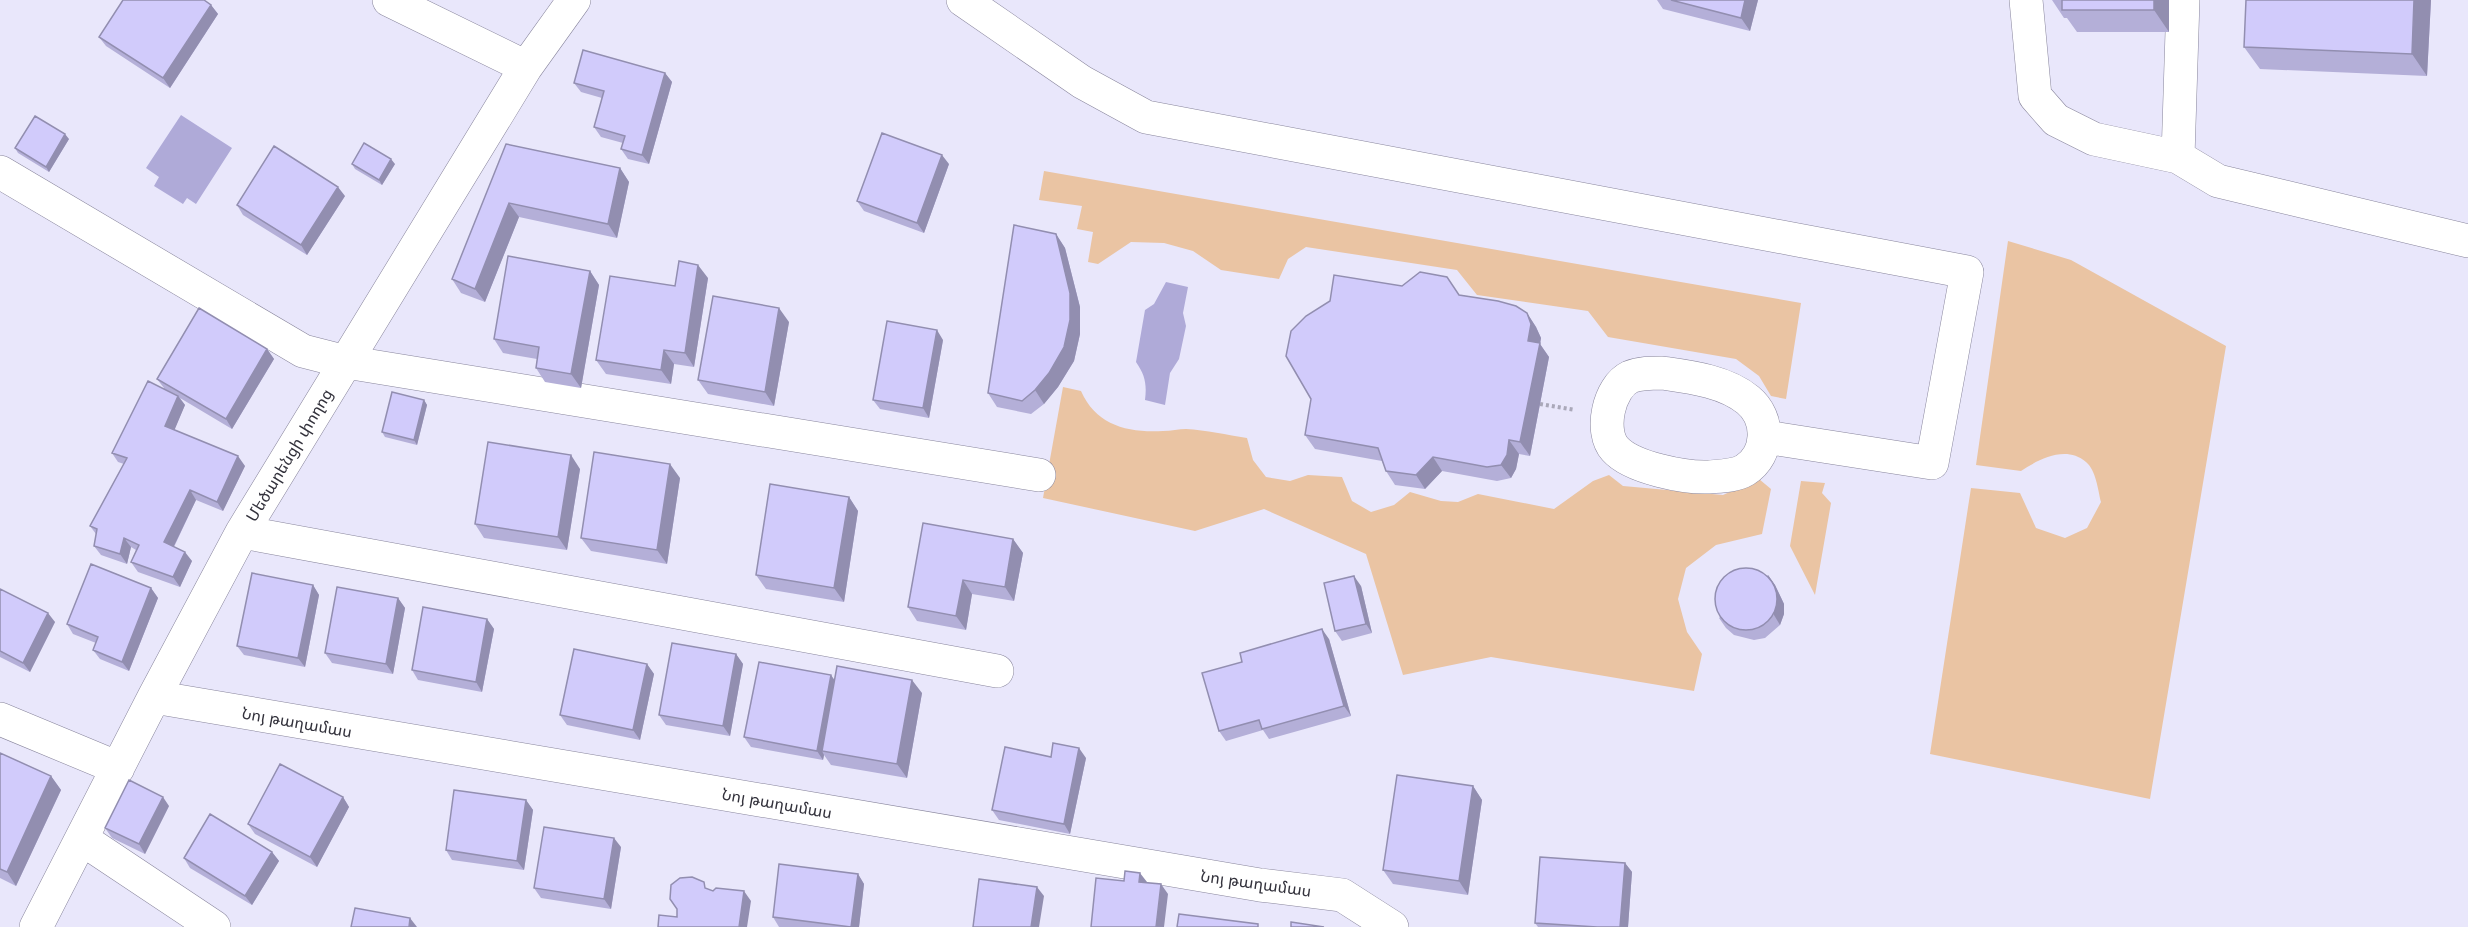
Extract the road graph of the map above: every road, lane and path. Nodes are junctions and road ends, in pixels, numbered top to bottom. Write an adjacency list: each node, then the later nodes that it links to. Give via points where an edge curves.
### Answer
1 (389, 0): 6 (street)
2 (574, 0): 6 (street, Մեծարենցի փողոց)
3 (963, 0): 13 (street, via 1082,82 1146,117 1967,272 1932,463)
4 (2026, 0): 7 (street, via 2035,96 2056,120 2094,139)
5 (2182, 0): 7 (street)
6 (526, 67): 10 (street, Մեծարենցի փողոց)
7 (2178, 157): 9 (street, via 2218,181)
8 (0, 172): 10 (street, via 303,351)
9 (2468, 241)
10 (346, 362): 14 (street); 15 (street, Մեծարենցի փողոց)
11 (1540, 404): 12 (path)
12 (1582, 411)
13 (1765, 437): 13 (street, via 1760,413 1748,400 1709,381 1662,373 1629,378 1617,388 1608,415 1608,437 1628,459 1701,477 1726,476 1744,470 1755,460)
14 (1039, 475)
15 (242, 532): 16 (street); 17 (street, Մեծարենցի փողոց)
16 (997, 671)
17 (154, 697): 19 (street, Մեծարենցի փողոց); 23 (street, Նոյ թաղամաս, via 1237,881 1342,895)
18 (0, 719): 19 (street)
19 (118, 768): 20 (street, Մեծարենցի փողոց)
20 (82, 839): 21 (street, Մեծարենցի փողոց); 22 (street)
21 (36, 927)
22 (214, 927)
23 (1392, 927)

